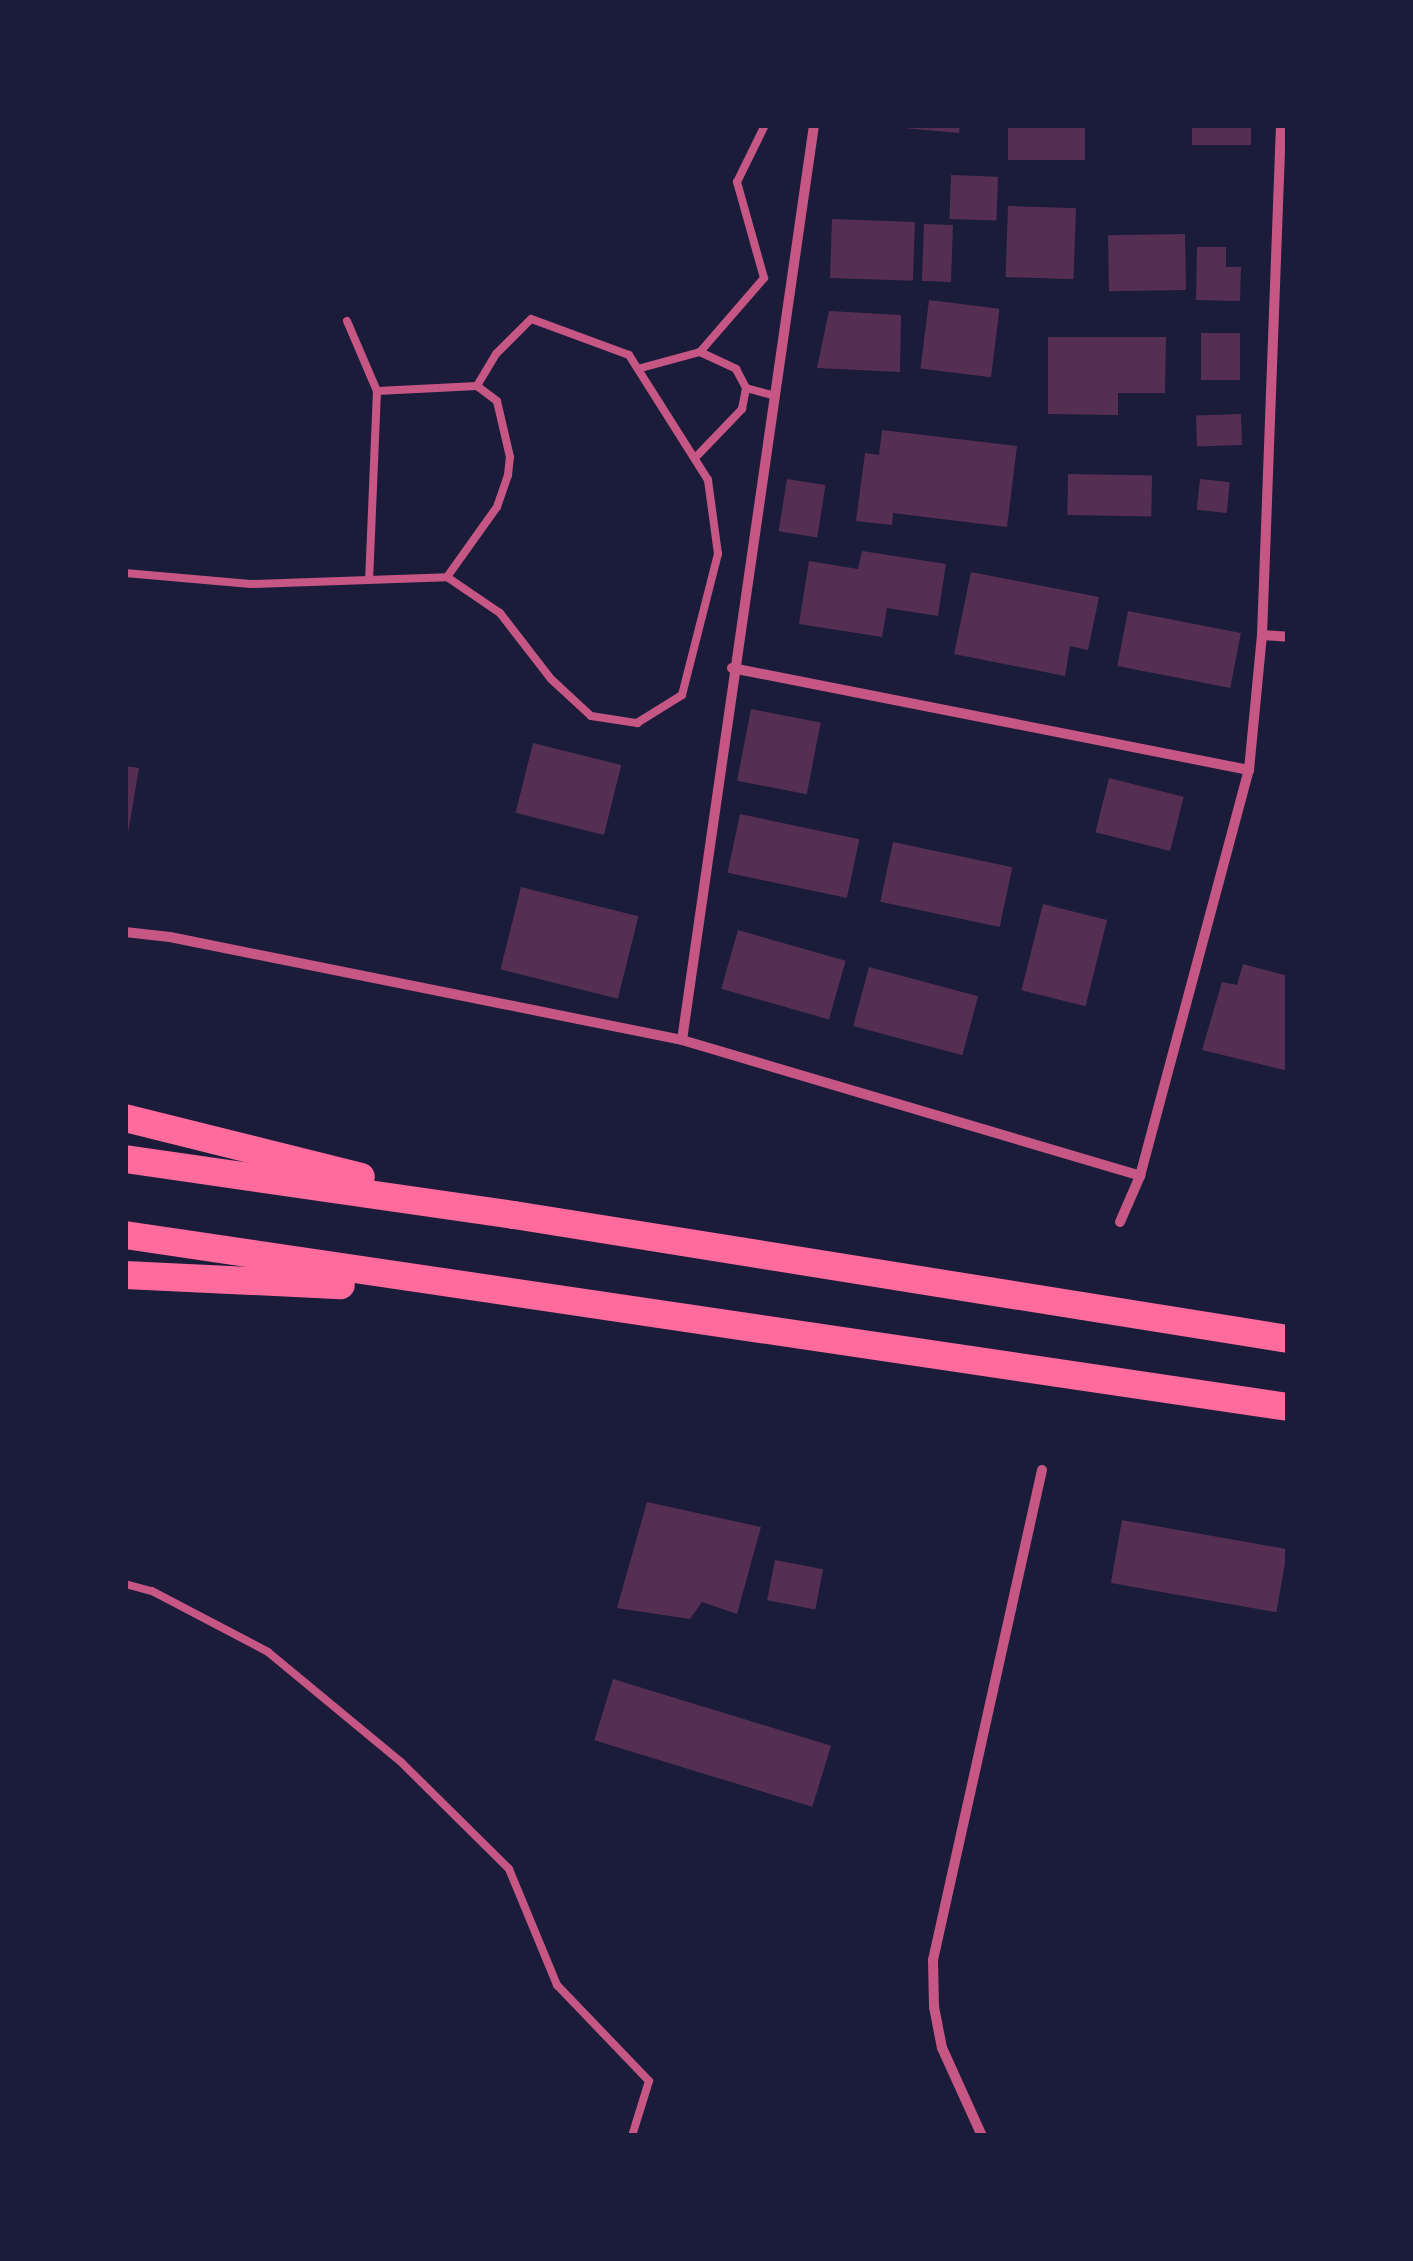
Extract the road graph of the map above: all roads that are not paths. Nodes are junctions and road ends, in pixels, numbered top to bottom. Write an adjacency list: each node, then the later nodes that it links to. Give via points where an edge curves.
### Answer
1 (765, 125): 5 (lane, via 737,182 764,278)
2 (814, 125): 10 (street)
3 (1281, 125): 15 (street)
4 (347, 321): 9 (lane)
5 (700, 352): 6 (lane); 8 (lane, via 736,369)
6 (640, 368): 7 (lane, via 629,355 531,319 496,354); 11 (lane)
7 (478, 386): 9 (lane); 13 (lane, via 496,401 508,475 497,507)
8 (746, 388): 10 (lane); 11 (lane, via 742,408)
9 (377, 391): 14 (lane)
10 (773, 395): 17 (street)
11 (695, 458): 13 (lane, via 708,480 718,554 682,695 637,723 591,716 550,678 500,613)
12 (125, 573): 14 (lane, via 251,584)
13 (448, 577): 14 (lane)
14 (368, 578)
15 (1262, 635): 16 (street); 18 (street)
16 (1288, 637)
17 (732, 668): 18 (street); 20 (street)
18 (1249, 770): 23 (street)
19 (125, 932): 20 (street)
20 (682, 1040): 23 (street)
21 (125, 1118): 24 (highway)
22 (125, 1159): 24 (highway)
23 (1140, 1176): 25 (street)
24 (514, 1215): 29 (highway)
25 (1120, 1222)
26 (125, 1236): 28 (highway)
27 (125, 1275): 28 (highway)
28 (482, 1291): 30 (highway)
29 (1288, 1338)
30 (1288, 1407)
31 (1042, 1470): 34 (street, via 934,1960 942,2048)
32 (125, 1584): 33 (lane, via 152,1591 268,1652 401,1762 509,1869 557,1985 649,2081)
33 (632, 2136)
34 (982, 2136)

